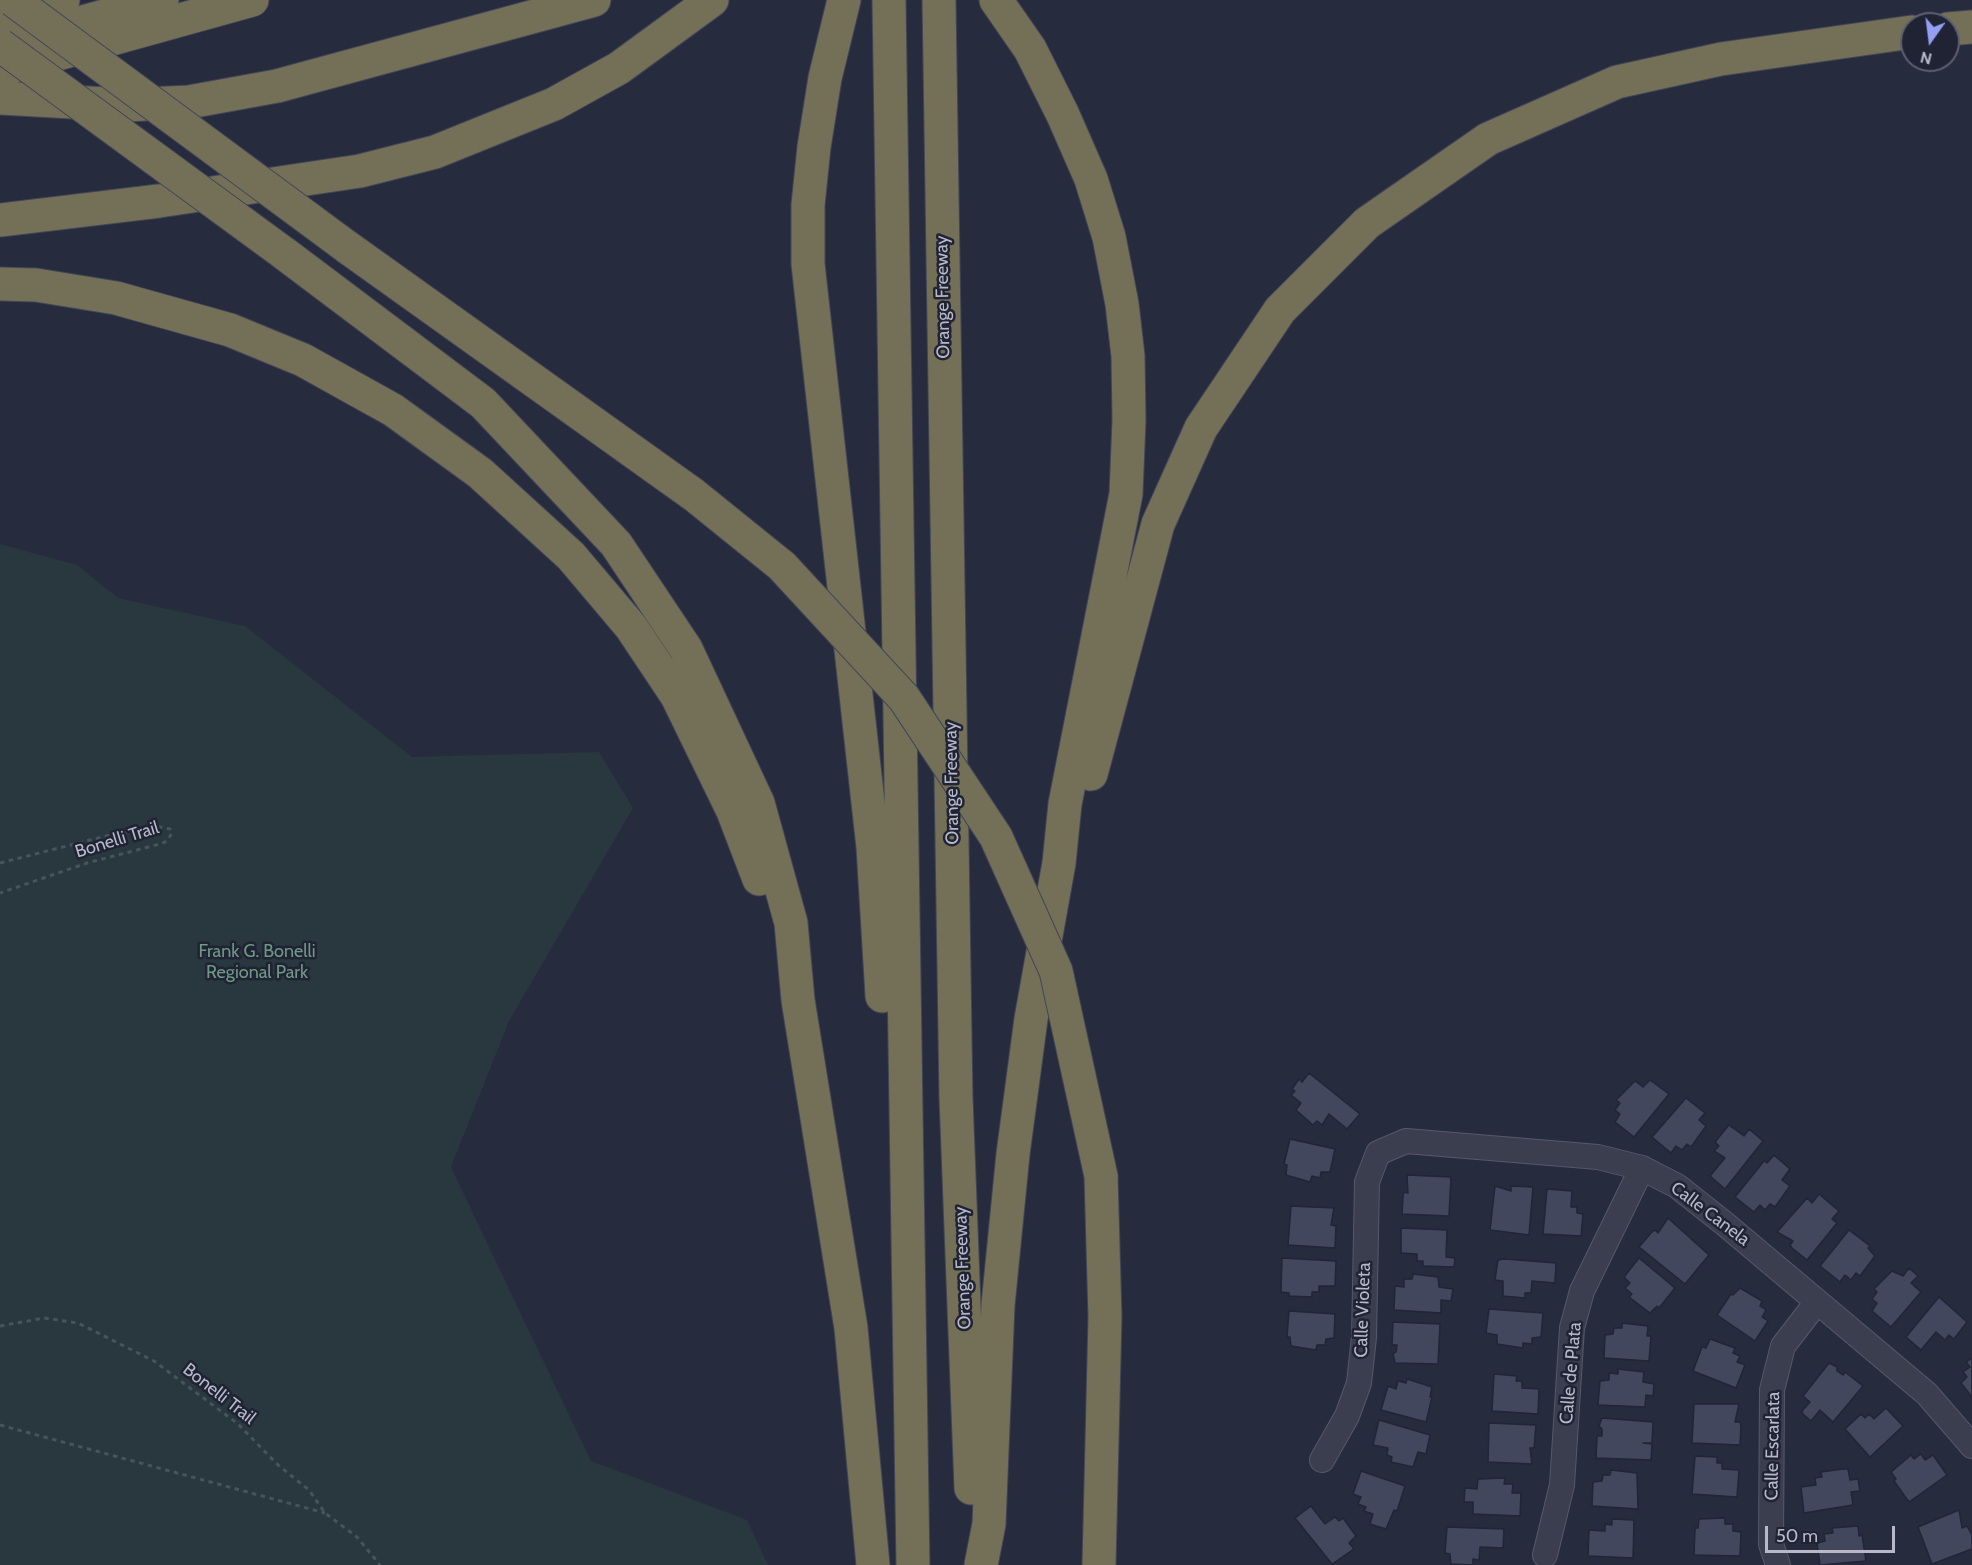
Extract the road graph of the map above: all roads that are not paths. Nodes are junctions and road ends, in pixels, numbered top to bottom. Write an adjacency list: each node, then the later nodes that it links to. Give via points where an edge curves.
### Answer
1 (13, 0): 31 (highway, bridge, via 347,247 694,495 782,566 904,698 996,837 1056,971 1101,1176 1105,1317)
2 (63, 0): 11 (highway)
3 (162, 0): 13 (highway)
4 (252, 0): 14 (highway)
5 (594, 0): 15 (highway, via 235,95 125,105)
6 (712, 0): 16 (highway, via 619,68 554,105 435,152 360,171)
7 (844, 0): 22 (highway, via 814,147 808,205 808,264 873,847 882,1005)
8 (889, 0): 22 (highway)
9 (939, 0): 29 (highway, Orange Freeway, via 956,1086)
10 (996, 0): 18 (highway, via 1030,49 1091,179 1108,237 1128,356 1126,494 1065,804)
11 (0, 20)
12 (1900, 34): 18 (highway, via 1721,59 1617,82 1488,139 1367,223 1280,310 1202,428 1158,524 1084,802)
13 (0, 45): 19 (highway, bridge, via 483,403 616,544 686,649 758,803 790,923)
14 (0, 70)
15 (0, 98)
16 (0, 220)
17 (0, 284): 19 (highway, via 36,285 116,298 230,330 303,360 393,410 480,473 571,556 631,627 677,696 733,811)
18 (1059, 862): 30 (highway, via 1031,1019 1013,1154 998,1305 989,1524)
19 (798, 1000): 27 (highway, via 851,1329)
20 (1378, 1154): 21 (street, Calle Canela, via 1406,1141 1598,1157); 25 (street, Calle Violeta, via 1367,1182 1364,1337 1359,1383 1347,1416)
21 (1642, 1168): 23 (street, Calle Canela, via 1685,1193); 26 (street, Calle de Plata, via 1582,1291 1572,1328 1562,1485)
22 (906, 1237): 28 (highway)
23 (1817, 1302): 24 (street, Calle Canela, via 1927,1394); 32 (street, Calle Escarlata, via 1783,1346 1772,1390 1771,1544)
24 (1972, 1446)
25 (1322, 1460)
26 (1545, 1555)
27 (873, 1565)
28 (913, 1565)
29 (974, 1565)
30 (981, 1565)
31 (1099, 1565)
32 (1778, 1565)

